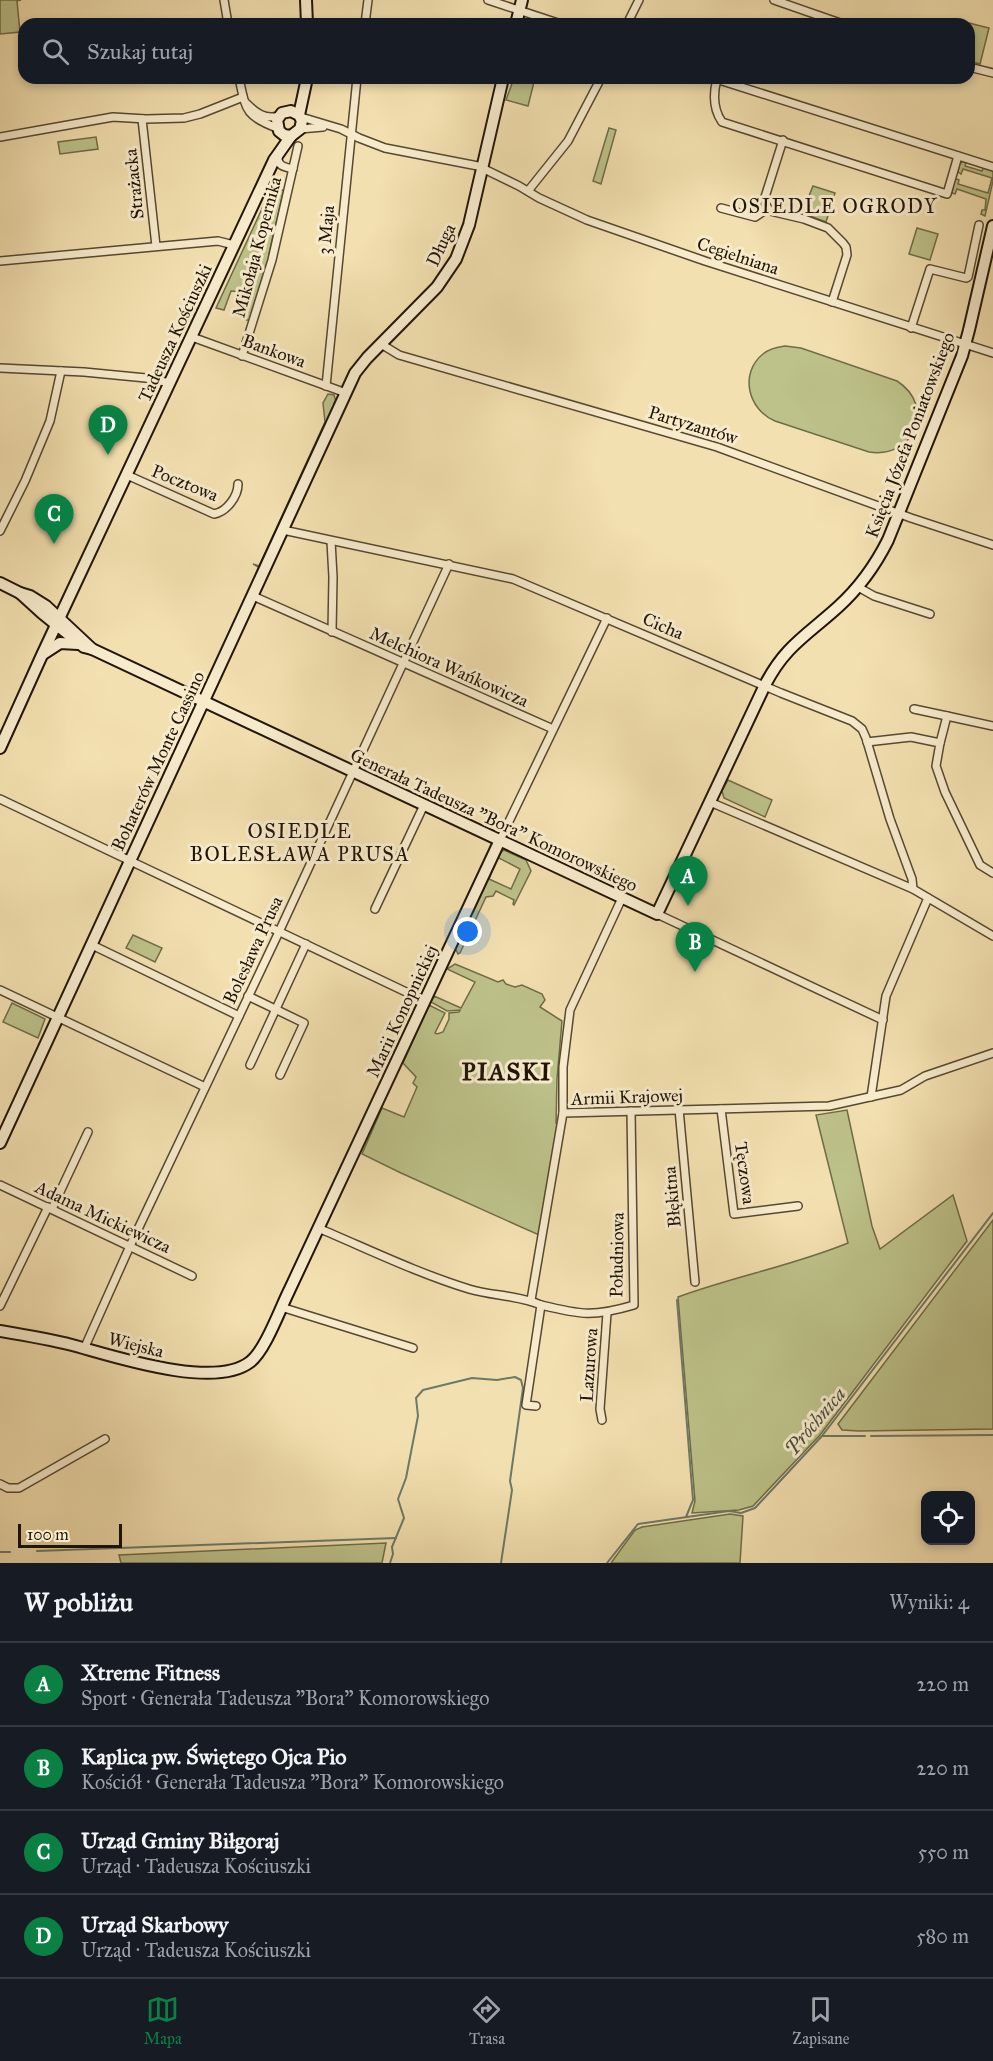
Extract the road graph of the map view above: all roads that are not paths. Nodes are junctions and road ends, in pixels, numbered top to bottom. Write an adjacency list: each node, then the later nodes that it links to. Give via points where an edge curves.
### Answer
1 (224, 0): 8 (street)
2 (306, 0): 9 (street)
3 (368, 0): 10 (street)
4 (489, 0): 7 (street)
5 (639, 0): 12 (street)
6 (774, 0): 13 (street)
7 (520, 4): 11 (street)
8 (227, 18)
9 (307, 18)
10 (366, 18)
11 (549, 18)
12 (630, 18)
13 (826, 18)
14 (975, 68): 15 (street)
15 (993, 73)
16 (240, 84): 23 (street)
17 (304, 84): 24 (street)
18 (356, 84): 30 (street, 3 Maja)
19 (502, 84): 37 (street, Długa)
20 (598, 84): 39 (street, via 568,141)
21 (714, 84): 32 (street, via 713,95 721,121)
22 (731, 84): 34 (street)
23 (244, 99): 25 (street, via 263,116); 26 (street, via 190,117); 28 (street, via 253,117)
24 (296, 114): 25 (street, via 282,112); 27 (street, Cegielniana); 29 (street, via 302,123)
25 (278, 116): 28 (street)
26 (142, 119): 31 (street, via 110,117); 45 (street, Strażacka)
27 (328, 126): 29 (street); 30 (street, Cegielniana)
28 (278, 130): 29 (street, via 284,135); 35 (street, Tadeusza Kościuszki)
29 (296, 133): 35 (street, Tadeusza Kościuszki, via 284,143)
30 (350, 133): 37 (street, Cegielniana, via 390,150); 57 (street, 3 Maja)
31 (0, 137)
32 (783, 140): 34 (street, via 947,194); 41 (street, via 764,199)
33 (298, 146): 38 (street, Mikołaja Kopernika)
34 (958, 156): 36 (street)
35 (276, 158): 38 (street, via 279,164); 44 (street, Tadeusza Kościuszki)
36 (993, 167)
37 (482, 168): 39 (street, Cegielniana); 50 (street, Długa, via 464,241 453,264 437,287)
38 (293, 170): 53 (street, Mikołaja Kopernika, via 272,260)
39 (528, 191): 47 (street, Cegielniana, via 587,220)
40 (721, 208): 41 (street, via 755,217)
41 (767, 209): 47 (street, via 828,228 846,247)
42 (979, 225): 48 (street, via 968,277 930,269)
43 (993, 226): 51 (street, Księcia Józefa Poniatowskiego)
44 (234, 245): 45 (street, via 218,241); 49 (street, Tadeusza Kościuszki)
45 (156, 246): 46 (street)
46 (0, 261)
47 (832, 302): 48 (street, Cegielniana)
48 (911, 328): 51 (street, Cegielniana)
49 (192, 337): 53 (street, Bankowa); 56 (street, Tadeusza Kościuszki)
50 (381, 344): 58 (street, Długa, via 358,368); 61 (street, Partyzantów, via 404,357 717,447)
51 (965, 345): 52 (street, Cegielniana); 61 (street, Księcia Józefa Poniatowskiego)
52 (993, 353)
53 (242, 356): 57 (street, Bankowa)
54 (0, 368): 55 (street)
55 (61, 371): 56 (street); 63 (street, via 50,421)
56 (170, 383): 59 (street, Tadeusza Kościuszki)
57 (326, 386): 58 (street, Bankowa)
58 (346, 393): 62 (street, Bohaterów Monte Cassino)
59 (127, 475): 60 (street, Pocztowa, via 210,513 222,512); 69 (street, Tadeusza Kościuszki)
60 (228, 503)
61 (899, 514): 65 (street, Partyzantów); 68 (street, Księcia Józefa Poniatowskiego, via 879,557)
62 (283, 530): 64 (street, Cicha); 71 (street, Bohaterów Monte Cassino)
63 (0, 531)
64 (331, 541): 66 (street, Cicha); 76 (street)
65 (993, 545)
66 (450, 564): 74 (street, Cicha, via 513,579); 80 (street, Bolesława Prusa)
67 (0, 583): 70 (street)
68 (858, 587): 73 (street); 81 (street, Księcia Józefa Poniatowskiego, via 790,648)
69 (72, 592): 72 (street, via 56,603); 75 (street, Tadeusza Kościuszki)
70 (20, 593): 72 (street); 75 (street)
71 (253, 596): 76 (street, Melchiora Wańkowicza); 82 (street, Bohaterów Monte Cassino)
72 (43, 603): 75 (street)
73 (930, 614)
74 (606, 618): 81 (street, Cicha); 86 (street, Marii Konopnickiej)
75 (58, 621): 77 (street, Generała Tadeusza "Bora" Komorowskiego); 78 (street, Generała Tadeusza "Bora" Komorowskiego); 79 (street, Tadeusza Kościuszki)
76 (332, 632): 80 (street, Melchiora Wańkowicza)
77 (78, 644): 78 (street, Generała Tadeusza "Bora" Komorowskiego); 79 (street, via 60,643)
78 (92, 649): 82 (street, Generała Tadeusza "Bora" Komorowskiego)
79 (42, 655): 89 (street, Tadeusza Kościuszki)
80 (403, 663): 86 (street, Melchiora Wańkowicza); 90 (street, Bolesława Prusa)
81 (765, 685): 87 (street, Cicha, via 852,721 862,729); 92 (street, Księcia Józefa Poniatowskiego)
82 (204, 702): 90 (street, Generała Tadeusza "Bora" Komorowskiego); 95 (street, Bohaterów Monte Cassino)
83 (915, 709): 84 (street)
84 (947, 716): 85 (street); 88 (street)
85 (993, 726)
86 (553, 729): 94 (street, Marii Konopnickiej)
87 (867, 742): 88 (street, via 911,737); 97 (street, Cicha)
88 (940, 743): 96 (street, via 936,766 945,792 980,865)
89 (0, 748)
90 (353, 772): 93 (street, Generała Tadeusza "Bora" Komorowskiego); 102 (street, Bolesława Prusa)
91 (0, 799): 95 (street)
92 (710, 802): 97 (street); 101 (street, Księcia Józefa Poniatowskiego)
93 (424, 805): 94 (street, Generała Tadeusza "Bora" Komorowskiego); 100 (street)
94 (500, 840): 98 (street, Generała Tadeusza "Bora" Komorowskiego); 110 (street, Marii Konopnickiej)
95 (131, 861): 102 (street); 105 (street, Bohaterów Monte Cassino)
96 (993, 873)
97 (912, 889): 99 (street)
98 (622, 898): 101 (street, Generała Tadeusza "Bora" Komorowskiego); 123 (street, via 570,1010 563,1067)
99 (928, 898): 103 (street); 114 (street, via 887,990)
100 (375, 909)
101 (657, 914): 114 (street, Generała Tadeusza "Bora" Komorowskiego)
102 (279, 931): 104 (street); 106 (street, Bolesława Prusa)
103 (993, 936)
104 (306, 944): 110 (street); 111 (street)
105 (92, 945): 112 (street); 113 (street, Bohaterów Monte Cassino)
106 (253, 985): 108 (street, Bolesława Prusa); 109 (street)
107 (0, 990): 113 (street)
108 (248, 996): 109 (street); 112 (street, Bolesława Prusa)
109 (259, 1001): 111 (street)
110 (425, 1001): 129 (street, Marii Konopnickiej)
111 (276, 1010): 116 (street); 117 (street, via 304,1023)
112 (239, 1016): 118 (street, Bolesława Prusa)
113 (58, 1018): 118 (street); 125 (street, Bohaterów Monte Cassino)
114 (883, 1020): 119 (street)
115 (993, 1053): 119 (street, Armii Krajowej, via 925,1076 901,1090)
116 (250, 1065)
117 (280, 1075)
118 (206, 1087): 130 (street, Bolesława Prusa)
119 (872, 1097): 121 (street, Armii Krajowej, via 829,1106)
120 (679, 1109): 121 (street, Armii Krajowej); 122 (street, Armii Krajowej); 132 (street, Błękitna)
121 (721, 1109): 127 (street, Tęczowa, via 734,1214)
122 (631, 1111): 123 (street, Armii Krajowej); 137 (street, Południowa, via 634,1305)
123 (563, 1113): 133 (street, Armii Krajowej)
124 (88, 1132): 128 (street)
125 (0, 1143)
126 (0, 1185): 128 (street, Adama Mickiewicza)
127 (798, 1206)
128 (50, 1208): 130 (street, Adama Mickiewicza); 135 (street)
129 (318, 1228): 133 (street, via 439,1279); 136 (street, Marii Konopnickiej)
130 (130, 1246): 131 (street, Adama Mickiewicza); 139 (street, Bolesława Prusa)
131 (192, 1276)
132 (695, 1282)
133 (531, 1300): 134 (street)
134 (541, 1305): 137 (street, Południowa, via 580,1314); 142 (street, via 526,1405)
135 (0, 1306)
136 (281, 1307): 140 (street); 141 (street, Marii Konopnickiej)
137 (607, 1312): 143 (street, Lazurowa, via 600,1409)
138 (0, 1331): 139 (street, Wiejska)
139 (84, 1348): 141 (street, Wiejska, via 185,1372 233,1370 250,1363)
140 (413, 1348)
141 (259, 1353)
142 (537, 1406)
143 (603, 1420)
144 (105, 1439): 145 (street, via 19,1488)
145 (0, 1484)

